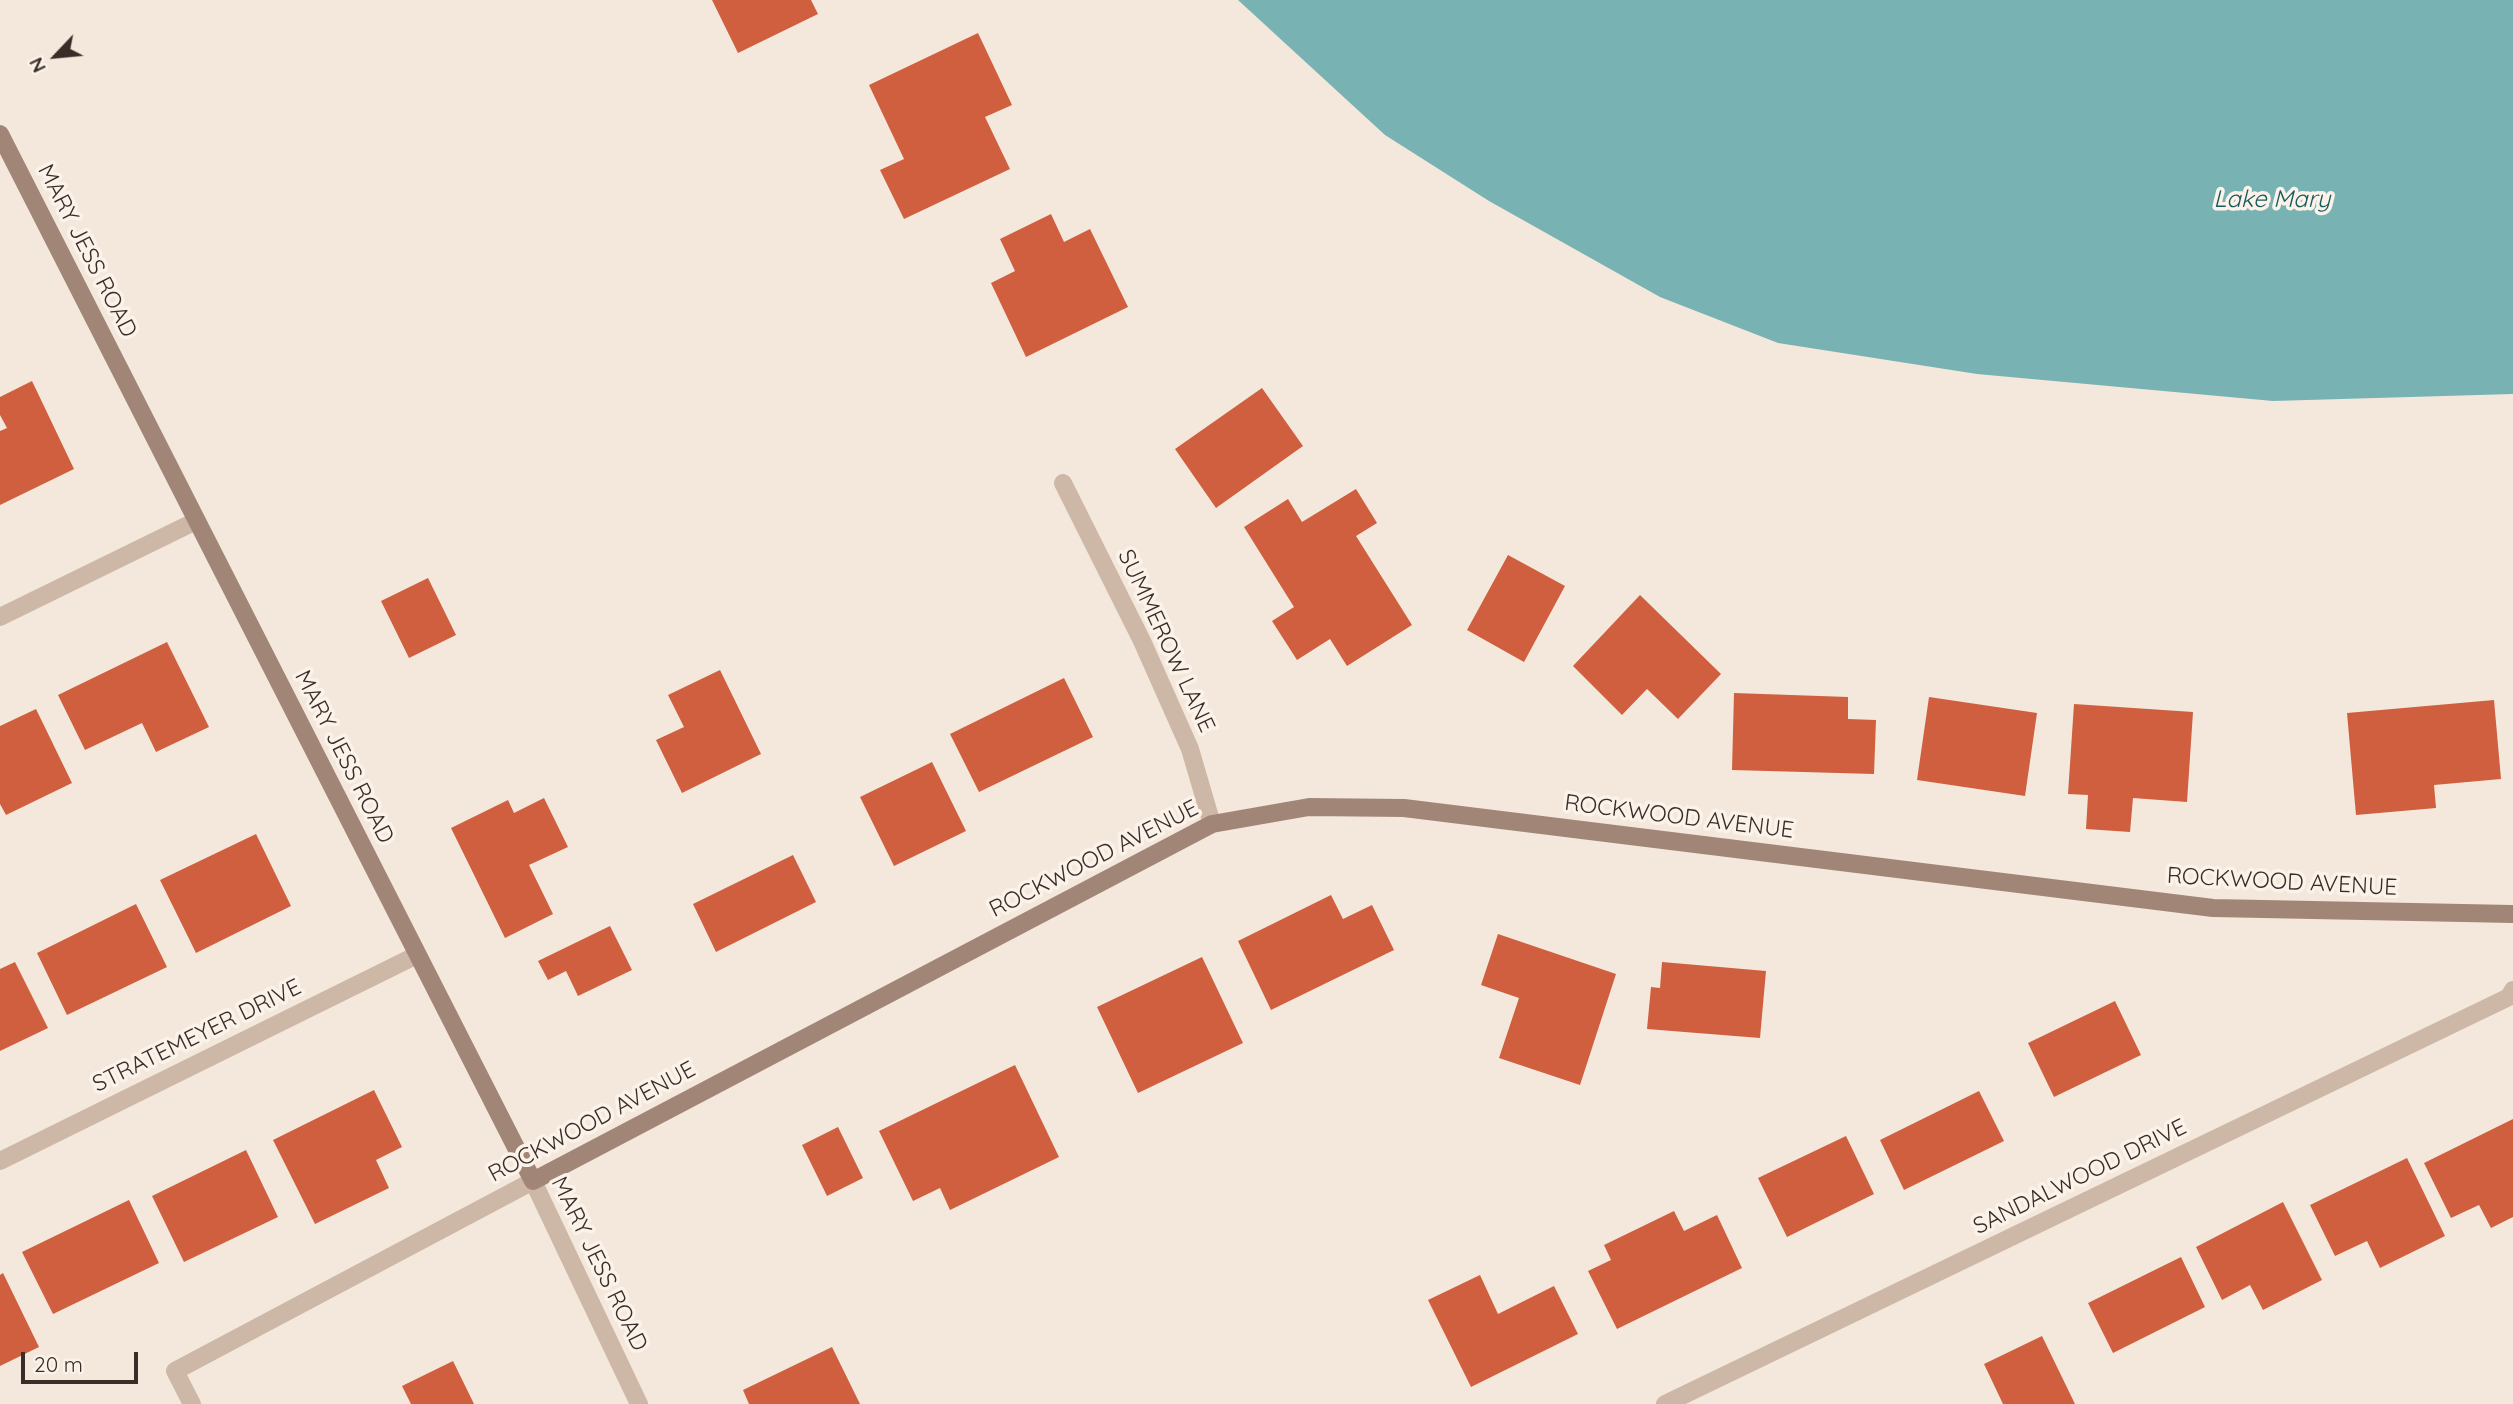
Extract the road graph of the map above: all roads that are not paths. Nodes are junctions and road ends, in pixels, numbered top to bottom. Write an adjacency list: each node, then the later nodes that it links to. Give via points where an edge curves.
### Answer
1 (0, 134): 3 (street, MARY JESS ROAD)
2 (1063, 483): 5 (street, SUMMEROW LANE, via 1190,749)
3 (196, 521): 4 (street); 7 (street, MARY JESS ROAD)
4 (0, 617)
5 (1212, 824): 6 (street, ROCKWOOD AVENUE, via 1309,807 1404,808 2213,908); 10 (street, ROCKWOOD AVENUE)
6 (2513, 914)
7 (416, 955): 9 (street, STRATEMEYER DRIVE); 10 (street, MARY JESS ROAD)
8 (2513, 989): 13 (street, SANDALWOOD DRIVE, via 2509,997)
9 (0, 1161)
10 (533, 1181): 11 (street, ROCKWOOD AVENUE, via 175,1371); 12 (street, MARY JESS ROAD)
11 (192, 1404)
12 (639, 1404)
13 (1665, 1404)

